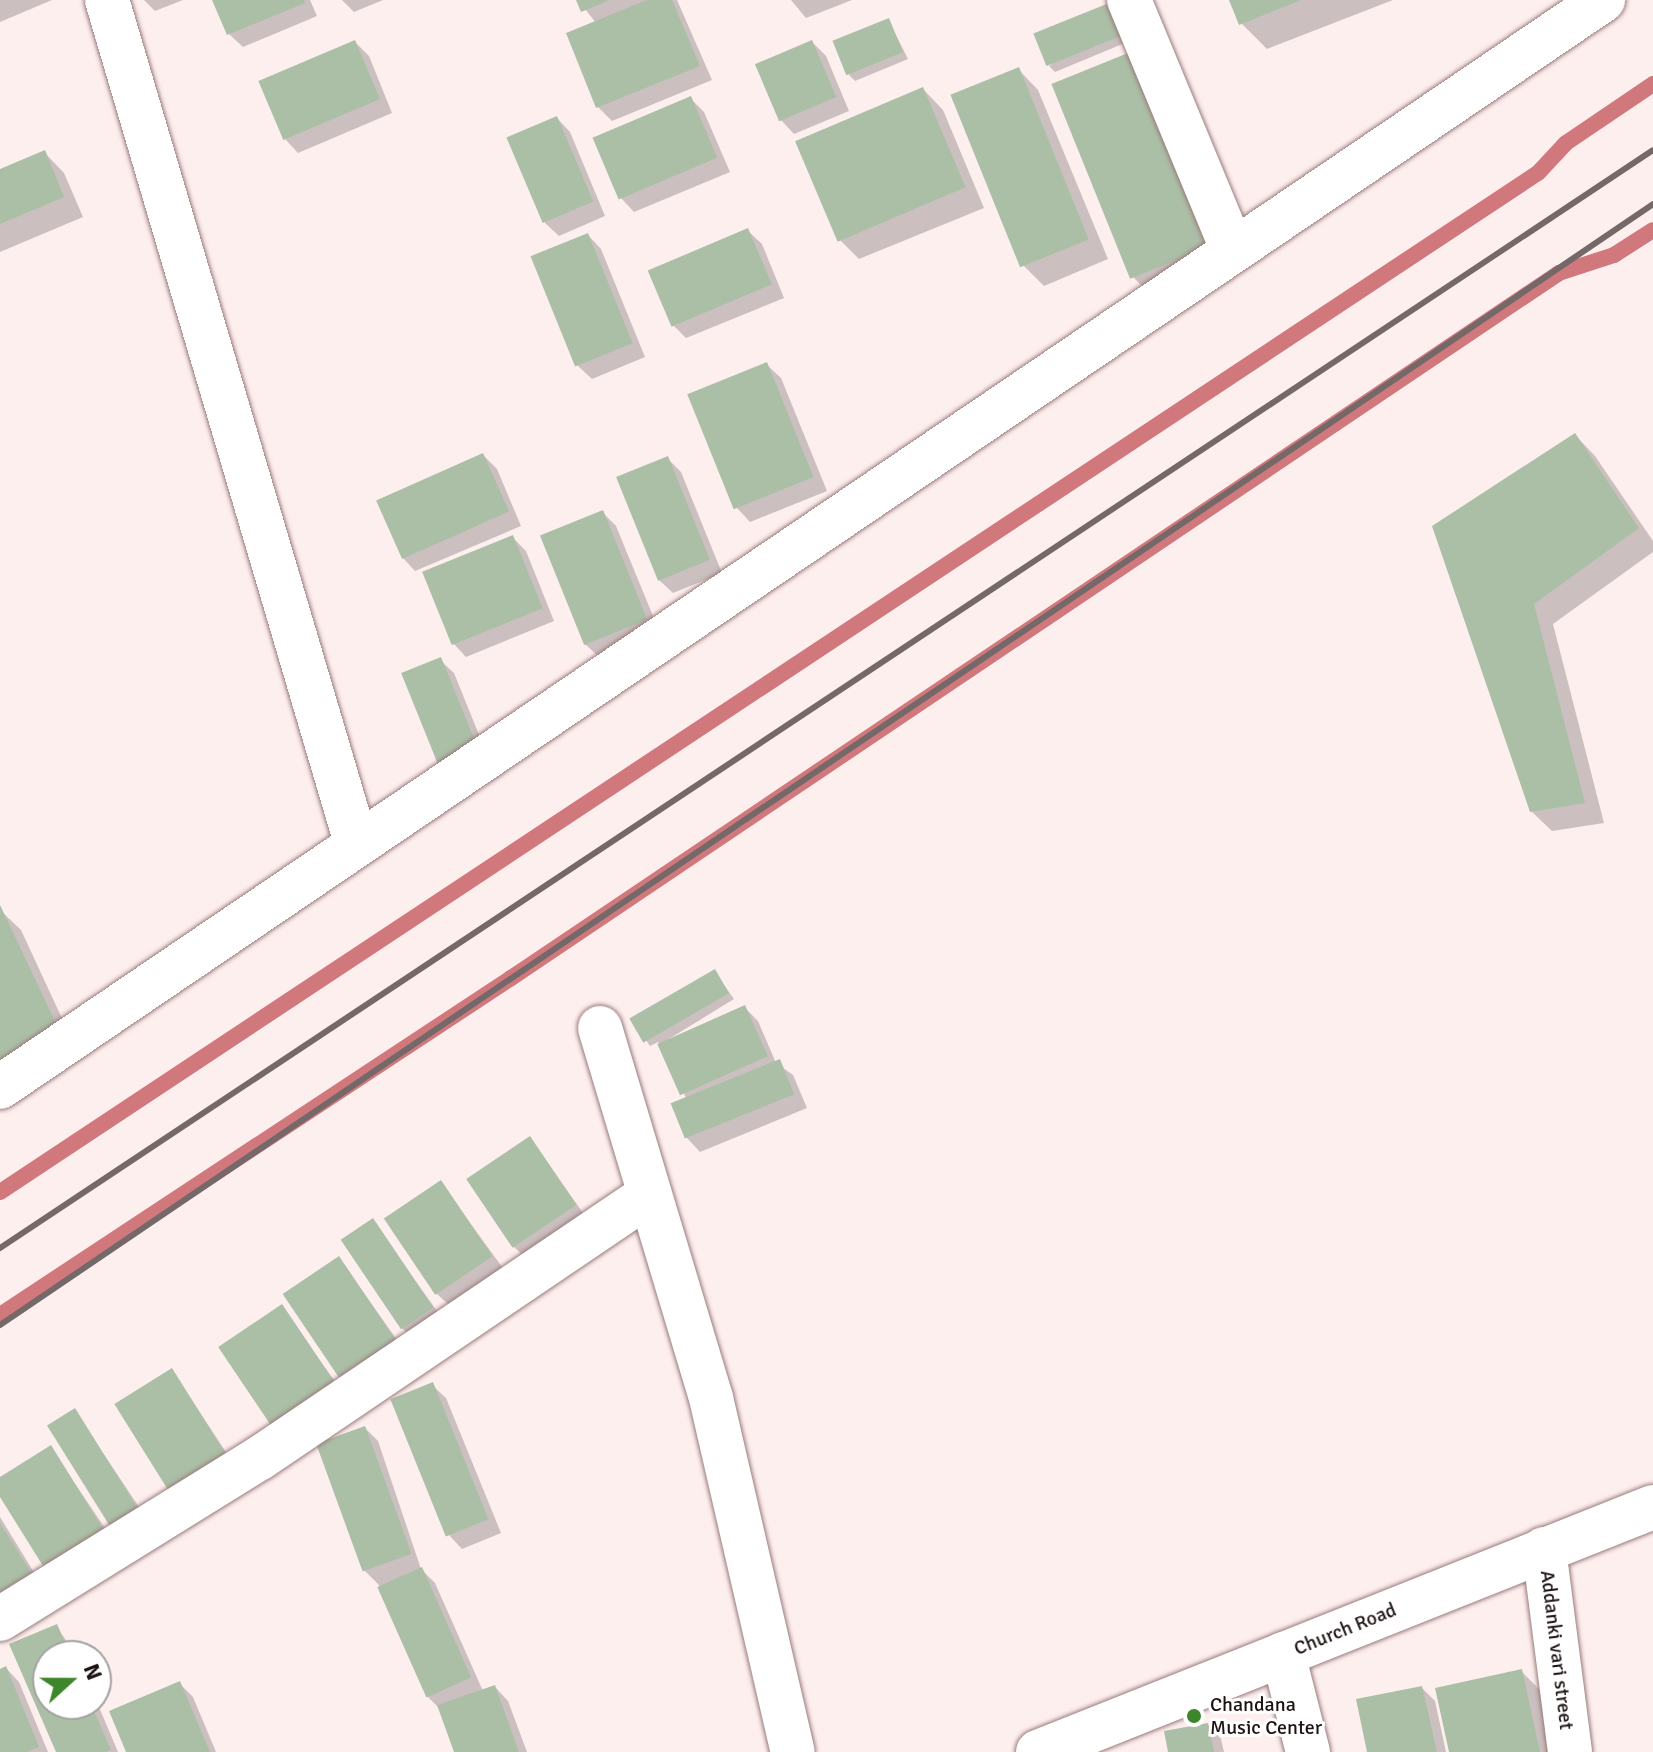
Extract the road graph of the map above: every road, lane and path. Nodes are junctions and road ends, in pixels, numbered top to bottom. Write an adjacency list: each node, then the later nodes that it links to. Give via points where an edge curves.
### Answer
1 (107, 0): 5 (street)
2 (1129, 0): 4 (street)
3 (1603, 0): 4 (street)
4 (1232, 249): 5 (street)
5 (356, 843): 7 (street)
6 (600, 1028): 8 (street)
7 (0, 1087)
8 (647, 1196): 11 (street, via 260,1458); 13 (street, via 711,1398)
9 (1653, 1507): 10 (street, Church Road)
10 (1544, 1549): 12 (street, Church Road); 16 (street, Addanki vari street)
11 (0, 1619)
12 (1283, 1654): 14 (street, Church Road); 15 (street)
13 (793, 1752)
14 (1038, 1752)
15 (1308, 1752)
16 (1570, 1752)

